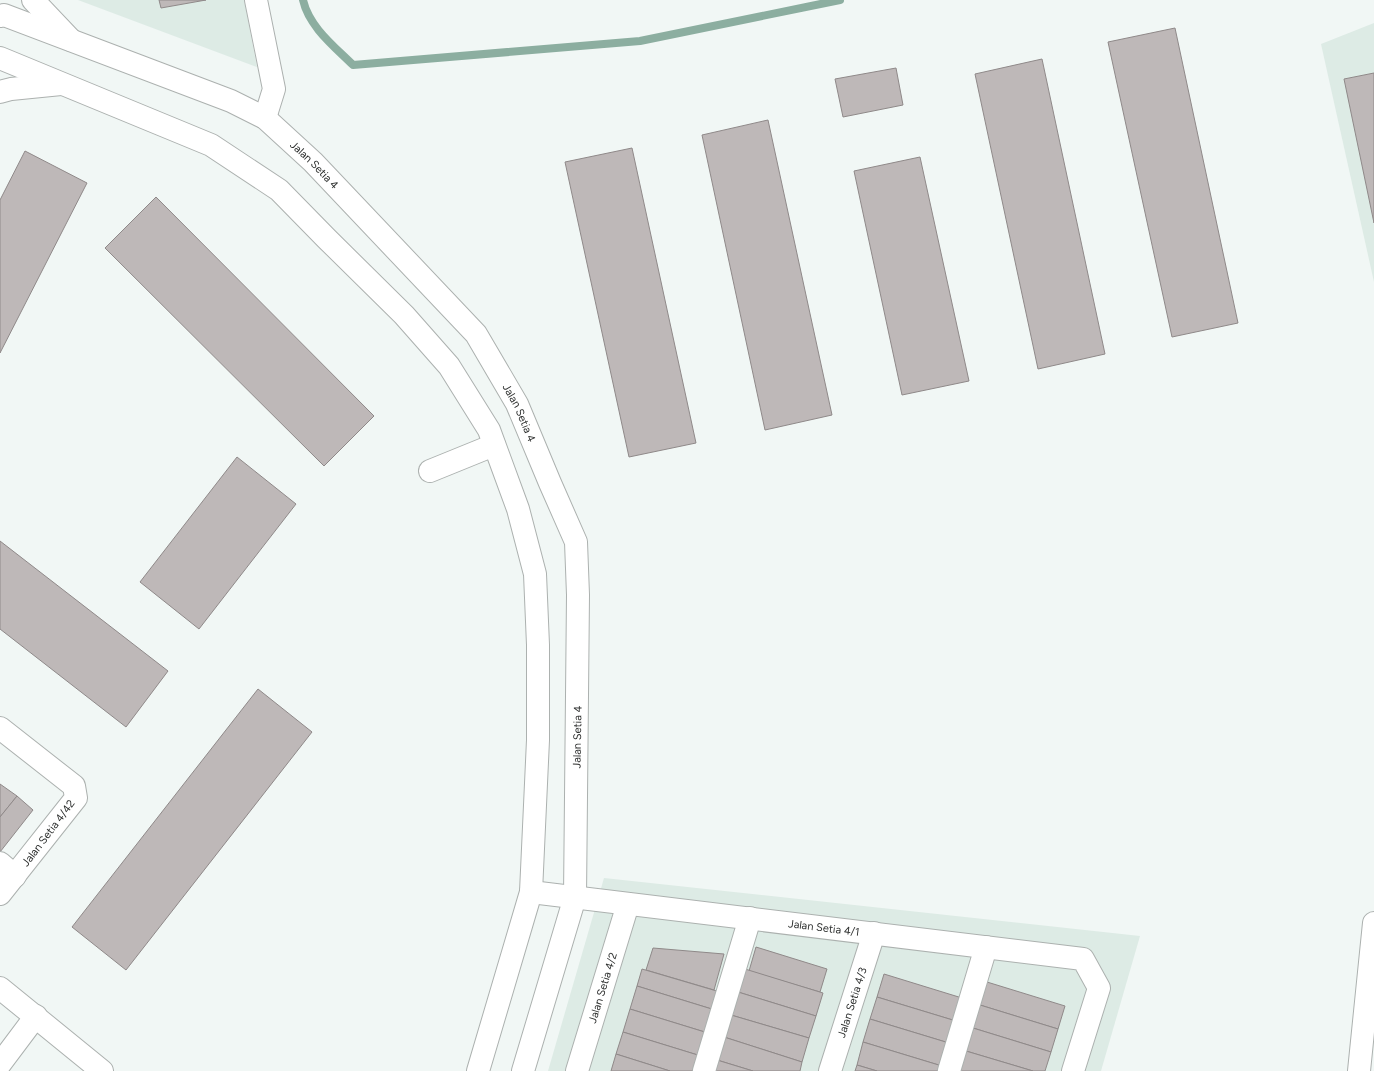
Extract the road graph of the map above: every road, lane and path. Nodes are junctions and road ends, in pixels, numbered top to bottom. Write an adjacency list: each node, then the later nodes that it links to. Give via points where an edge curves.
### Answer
1 (33, 0): 4 (street)
2 (256, 0): 8 (street, via 274,89)
3 (0, 16): 4 (street, Jalan Setia 4, via 4,15)
4 (71, 40): 8 (street, Jalan Setia 4, via 231,101)
5 (0, 58): 6 (street)
6 (61, 84): 7 (street); 9 (street, via 211,145 279,190 404,315 449,366 489,430)
7 (0, 92)
8 (266, 118): 15 (street, Jalan Setia 4, via 313,162 476,334 517,404 576,542 578,603)
9 (494, 445): 10 (street); 13 (street, via 518,509 536,574 538,740)
10 (430, 471)
11 (0, 728): 12 (street, Jalan Setia 4/42, via 74,786 76,798)
12 (8, 869): 14 (street, Jalan Setia 4/42)
13 (531, 892): 15 (street, Jalan Setia 4/1); 26 (street)
14 (0, 894)
15 (575, 897): 16 (street, Jalan Setia 4/1); 27 (street, Jalan Setia 4)
16 (628, 904): 17 (street, Jalan Setia 4/1); 28 (street, Jalan Setia 4/2)
17 (750, 918): 19 (street, Jalan Setia 4/1); 29 (street)
18 (1374, 923): 23 (street)
19 (874, 934): 20 (street, Jalan Setia 4/1); 30 (street, Jalan Setia 4/3)
20 (986, 947): 31 (street); 32 (street, Jalan Setia 4/1, via 1084,959 1099,988)
21 (0, 988): 22 (street)
22 (36, 1016): 24 (street); 25 (street)
23 (1367, 1043): 33 (street)
24 (0, 1064)
25 (102, 1071)
26 (478, 1071)
27 (523, 1071)
28 (577, 1071)
29 (704, 1071)
30 (830, 1071)
31 (949, 1071)
32 (1073, 1071)
33 (1359, 1071)

